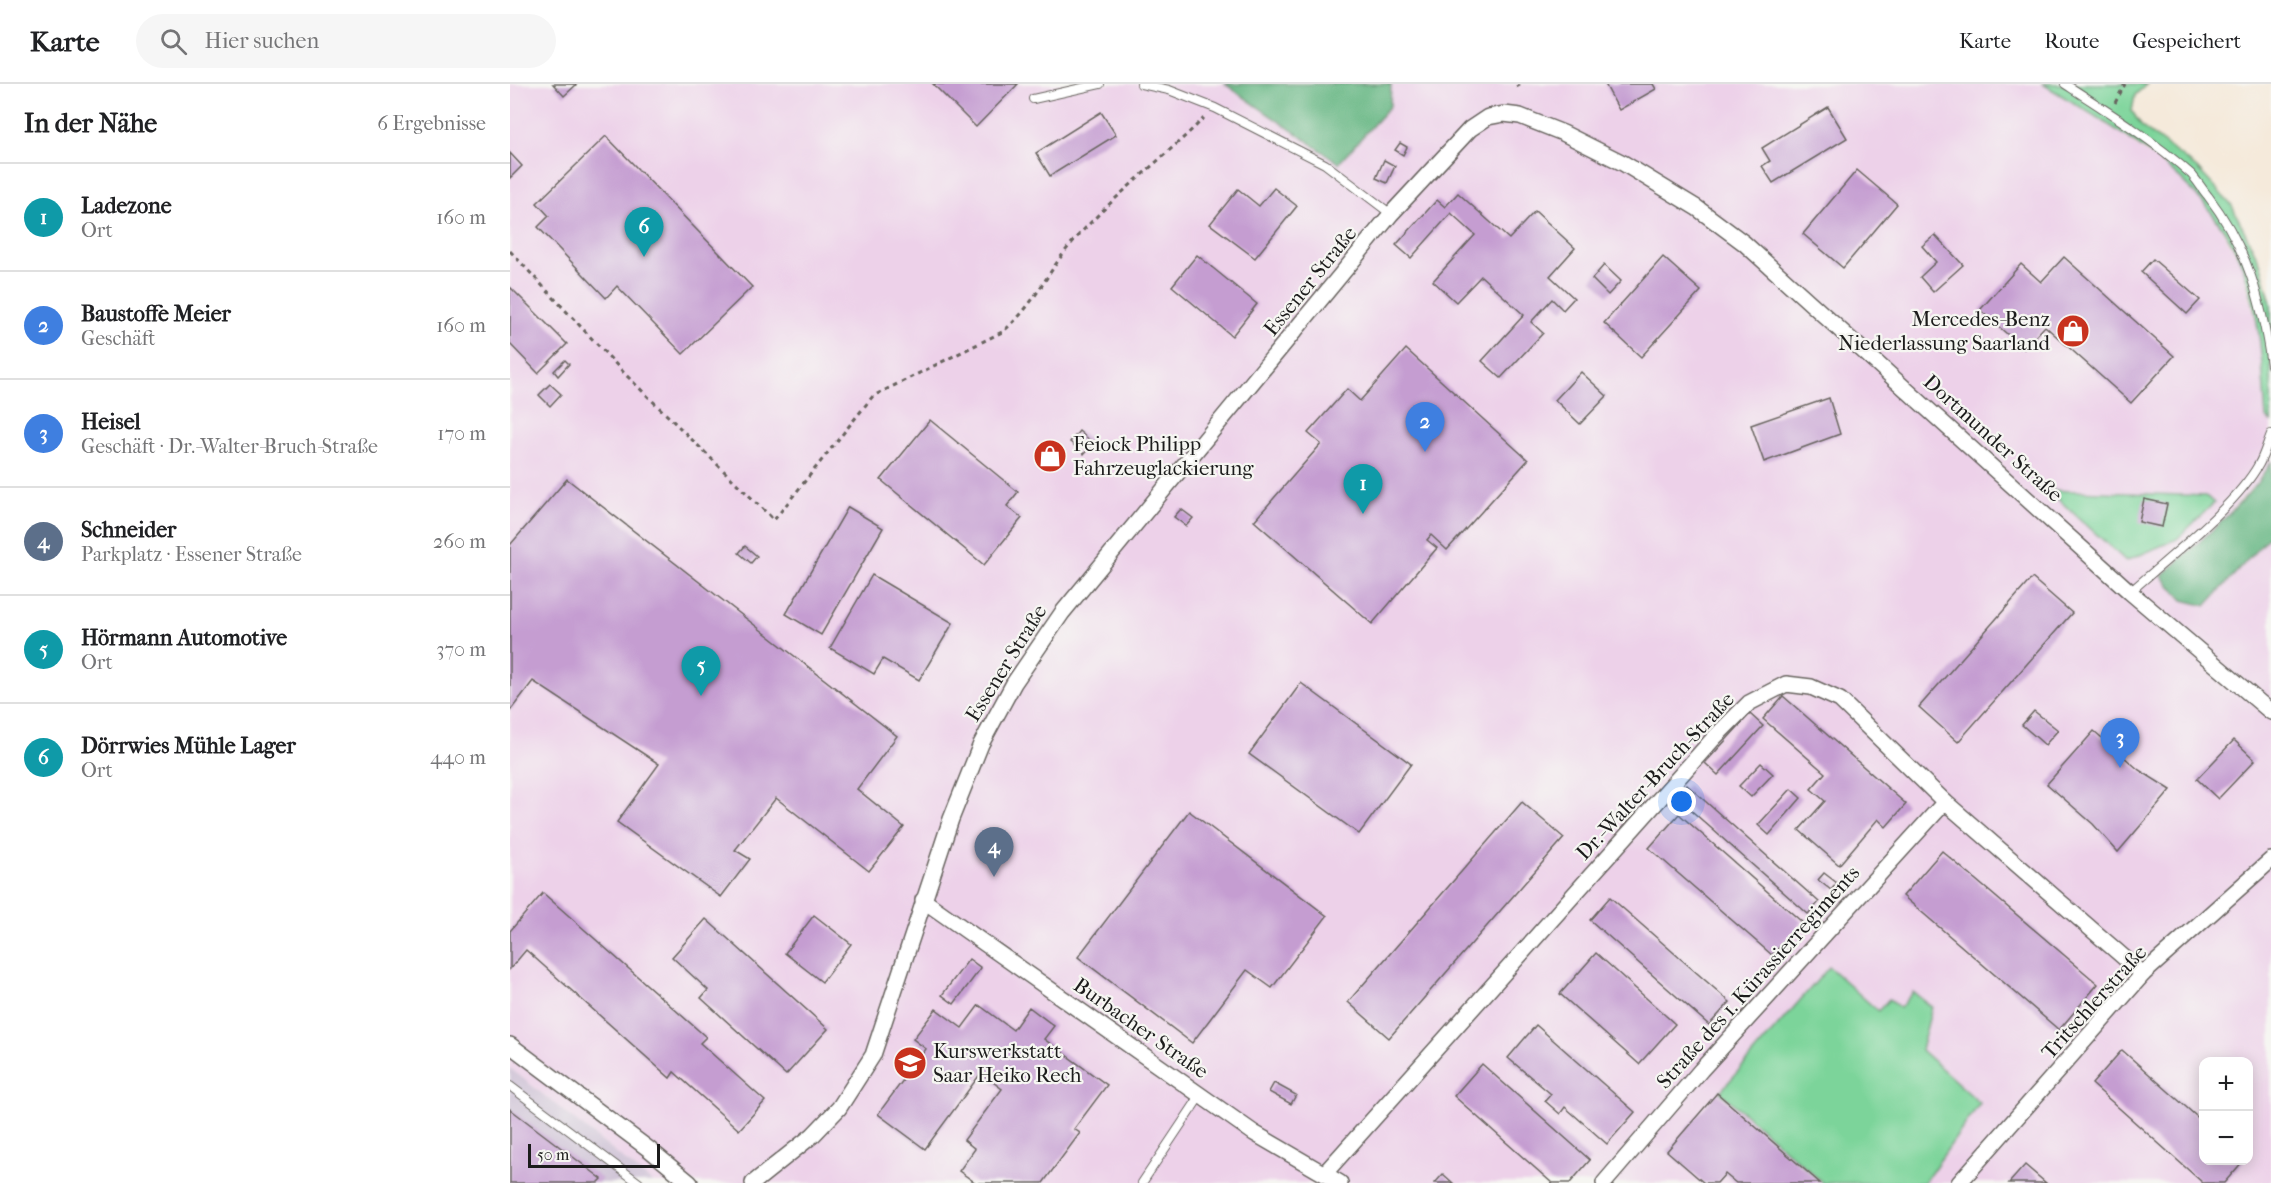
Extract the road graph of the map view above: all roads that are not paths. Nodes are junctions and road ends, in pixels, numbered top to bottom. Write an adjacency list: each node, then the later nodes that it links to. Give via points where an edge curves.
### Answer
1 (1100, 84): 4 (lane)
2 (1141, 84): 6 (lane, via 1215,108 1325,164)
3 (2065, 84): 7 (lane, via 2192,175 2222,215 2250,268)
4 (1033, 99)
5 (1488, 117): 6 (street, Essener Straße, via 1470,129); 9 (street, Dortmunder Straße, via 1520,116 1563,133 1623,163 1735,236)
6 (1391, 214): 13 (street, Essener Straße, via 1062,613 1014,683 981,744)
7 (2271, 364)
8 (2271, 434): 9 (lane, via 2258,465 2237,493)
9 (2130, 592): 10 (street, Dortmunder Straße)
10 (2271, 712)
11 (1945, 802): 14 (street, Dr.-Walter-Bruch-Straße); 18 (street, Dr.-Walter-Bruch-Straße, via 1840,700 1811,687 1786,684 1749,703); 24 (street, Straße des 1. Kürassierregiments, via 1701,1070)
12 (2271, 860): 14 (street, Tritschlerstraße)
13 (923, 900): 17 (street, Burbacher Straße); 21 (street, Essener Straße, via 884,1028 859,1081 813,1135)
14 (2143, 974): 25 (street, Tritschlerstraße)
15 (510, 1045): 20 (street)
16 (510, 1086): 19 (lane)
17 (1200, 1096): 18 (street, Burbacher Straße, via 1254,1133); 22 (lane)
18 (1325, 1173): 23 (street, Burbacher Straße)
19 (639, 1183)
20 (690, 1183)
21 (753, 1183)
22 (1142, 1183)
23 (1340, 1183)
24 (1604, 1183)
25 (1959, 1183)

